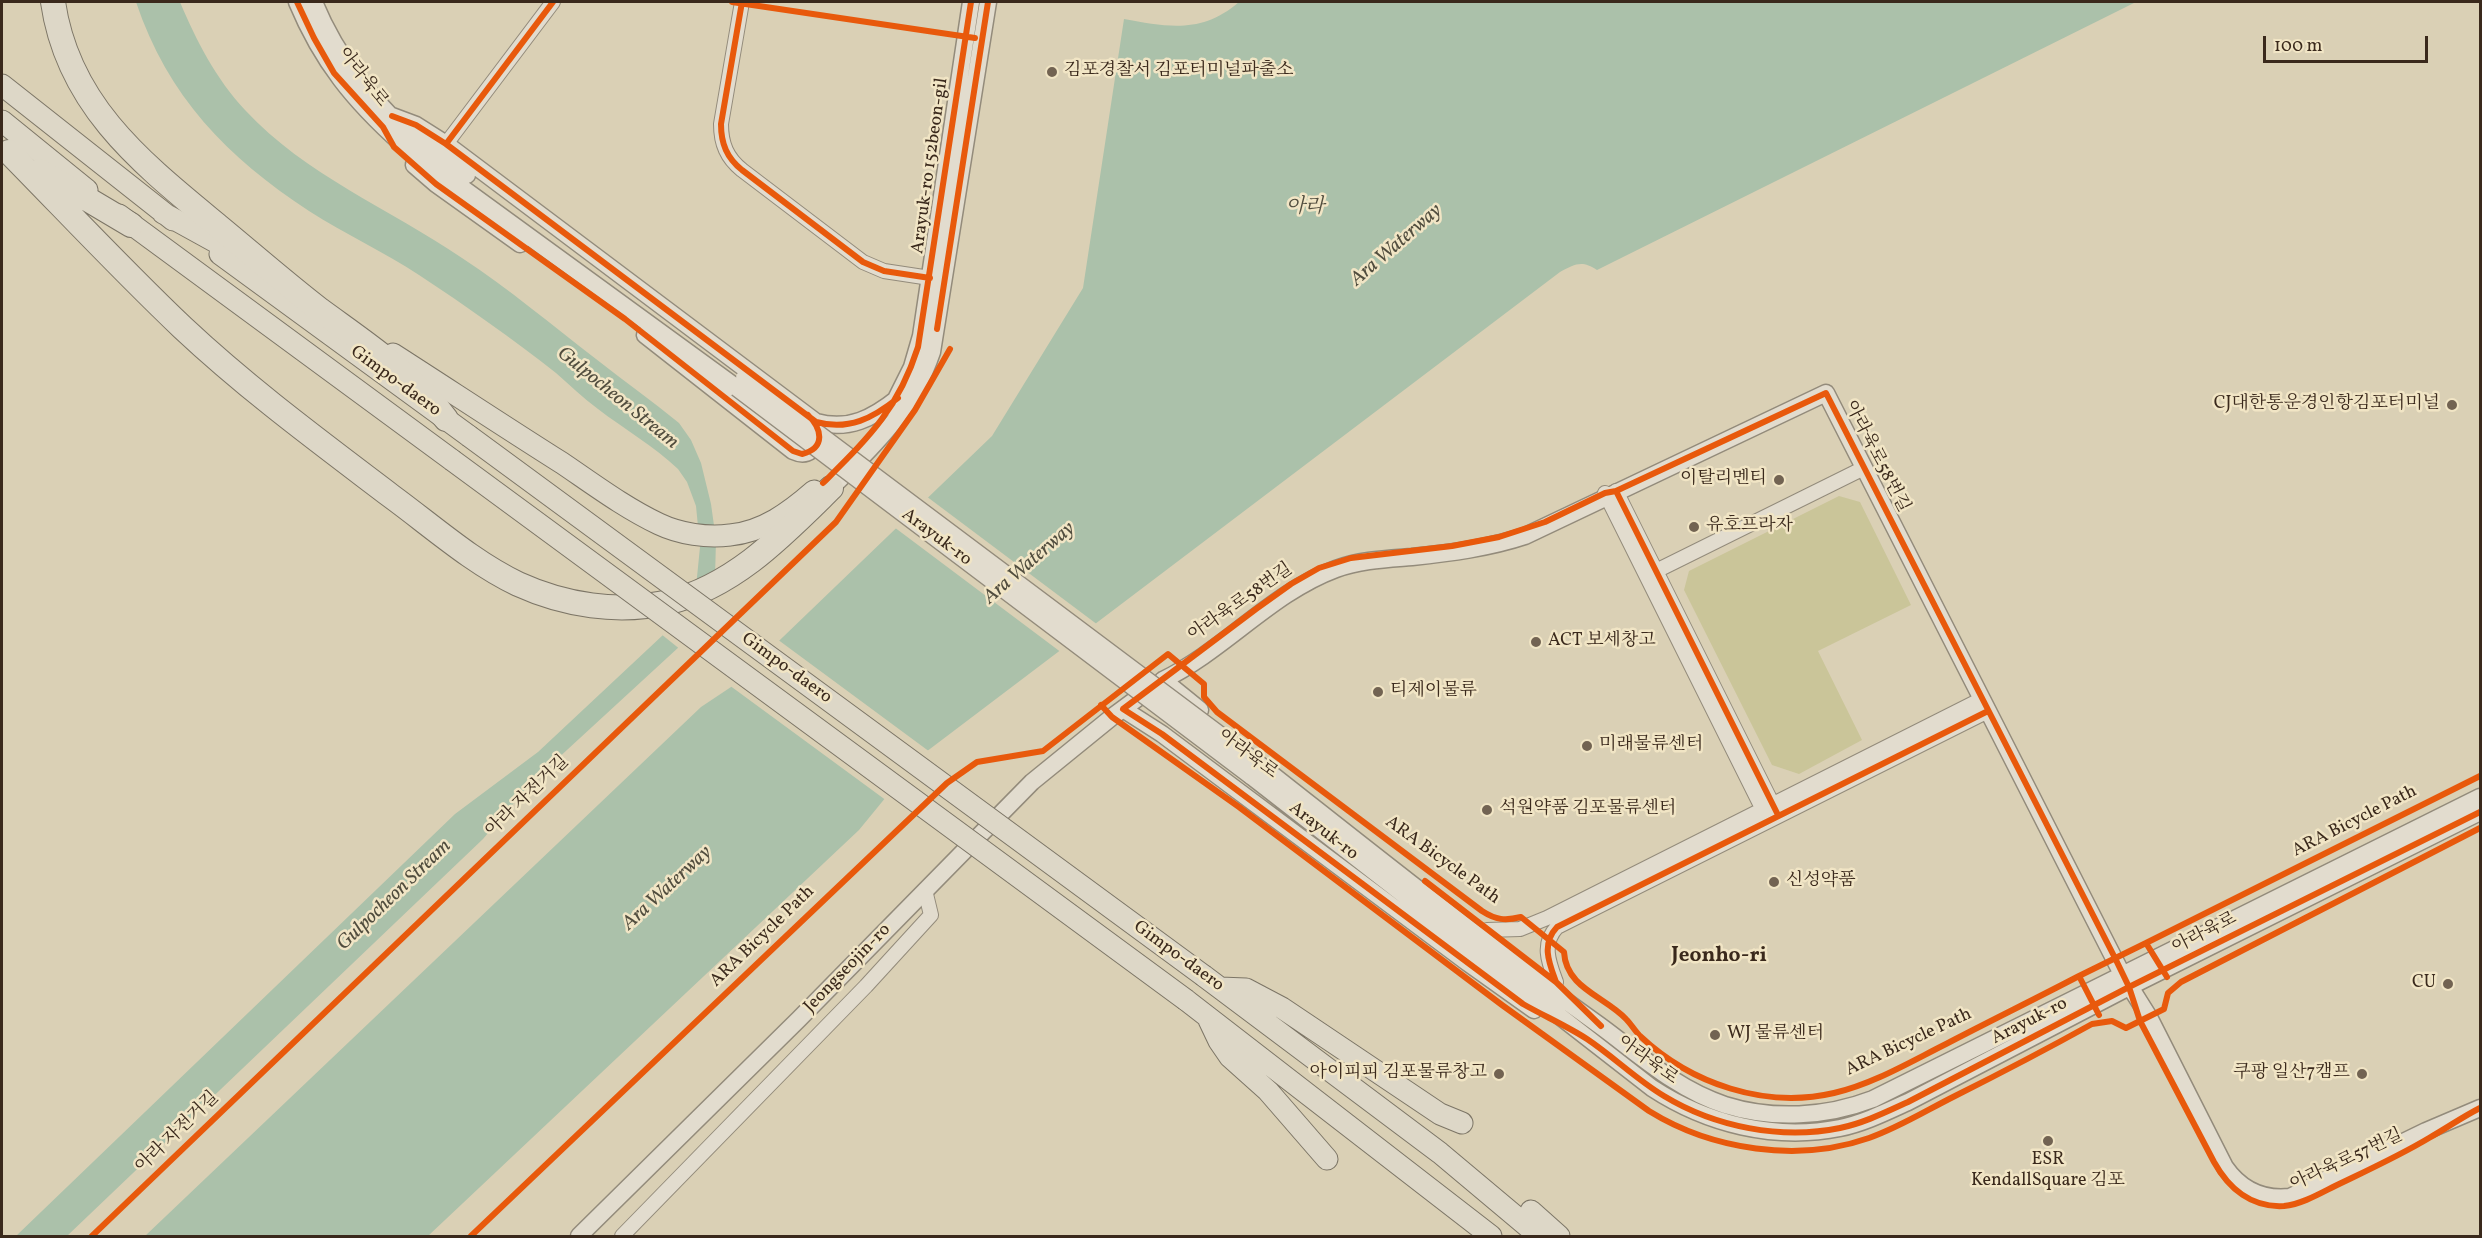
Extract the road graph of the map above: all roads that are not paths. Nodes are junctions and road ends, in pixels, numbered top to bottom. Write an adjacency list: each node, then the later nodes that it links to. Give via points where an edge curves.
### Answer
1 (53, 2): 16 (highway, via 72,64 89,98 119,139 158,177)
2 (297, 2): 10 (street, Arayuk-ro, via 334,73)
3 (314, 2): 10 (street, 아라육로, via 338,50)
4 (553, 2): 11 (street)
5 (742, 2): 15 (street, via 721,124 730,158 862,262 884,271)
6 (971, 2): 15 (street, Arayuk-ro 152beon-gil)
7 (988, 2): 21 (street, Arayuk-ro 152beon-gil, via 932,352 900,415 878,442)
8 (2, 85): 13 (main road, Gimpo-daero)
9 (2, 121): 14 (main road, Gimpo-daero)
10 (387, 122): 11 (street, via 416,125); 18 (street, via 394,147 435,184 624,319 793,451 802,454 813,449 820,436 817,423); 29 (street, Arayuk-ro, bridge, via 402,144 740,383)
11 (446, 144): 18 (street)
12 (5, 150): 14 (highway); 21 (highway, via 183,328 294,423 497,573 534,591 585,604 624,607 690,595 731,575 774,542)
13 (163, 213): 16 (main road, via 232,250); 19 (main road, Gimpo-daero)
14 (131, 225): 38 (main road, Gimpo-daero, bridge)
15 (930, 278): 17 (street, Arayuk-ro 152beon-gil, via 918,347)
16 (295, 291): 19 (highway, via 422,388); 21 (main road, via 658,524 702,535 730,536 773,521)
17 (897, 398): 18 (street, via 870,418 850,424 826,425); 21 (street, Arayuk-ro 152beon-gil)
18 (808, 415)
19 (446, 419): 36 (main road, Gimpo-daero, bridge)
20 (1864, 468): 22 (street, 아라육로58번길, via 1826,393); 23 (street); 26 (street, 아라육로58번길)
21 (827, 486)
22 (1609, 494): 23 (street); 24 (street, 아라육로58번길, via 1499,537 1358,556 1319,568 1256,609); 31 (street)
23 (1656, 571): 31 (street)
24 (1163, 680): 25 (street); 27 (street, 아라육로58번길)
25 (1187, 700): 28 (street, via 1166,719); 34 (street)
26 (1985, 705): 31 (street); 35 (street, 아라육로58번길)
27 (1122, 709): 28 (street); 33 (street, Jeongseojin-ro, via 1032,782)
28 (1162, 734): 40 (street, via 1523,1004)
29 (1255, 770): 39 (street, 아라육로); 40 (street, Arayuk-ro)
30 (2481, 797): 35 (street, 아라육로)
31 (1770, 812): 34 (street, via 1531,926 1510,931); 37 (street, via 1557,927 1547,951)
32 (2481, 812): 35 (street, Arayuk-ro)
33 (925, 890): 46 (street, Jeongseojin-ro); 47 (street, via 931,915)
34 (1486, 930): 37 (street)
35 (2126, 981): 39 (street, 아라육로, via 1872,1099 1849,1108 1817,1113 1762,1113 1725,1105 1661,1072); 40 (street, Arayuk-ro, via 1908,1102 1855,1124 1806,1132 1750,1128 1687,1109); 41 (street, 아라육로57번길, via 2140,1021 2220,1173 2234,1190 2253,1201 2284,1206 2310,1198)
36 (1212, 982): 42 (main road, via 1246,989 1282,1008 1440,1114); 43 (main road, Gimpo-daero)
37 (1556, 982): 39 (street)
38 (1206, 1014): 44 (main road, via 1230,1057 1268,1091); 45 (main road, Gimpo-daero)
39 (1601, 1026)
40 (1587, 1040)
41 (2481, 1108)
42 (1462, 1123)
43 (1440, 1153): 50 (main road, Gimpo-daero); 51 (main road, via 1494,1180)
44 (1327, 1159)
45 (1439, 1197): 48 (main road, via 1448,1218); 49 (main road, Gimpo-daero)
46 (579, 1236)
47 (622, 1236)
48 (1467, 1236)
49 (1491, 1236)
50 (1539, 1236)
51 (1559, 1236)

